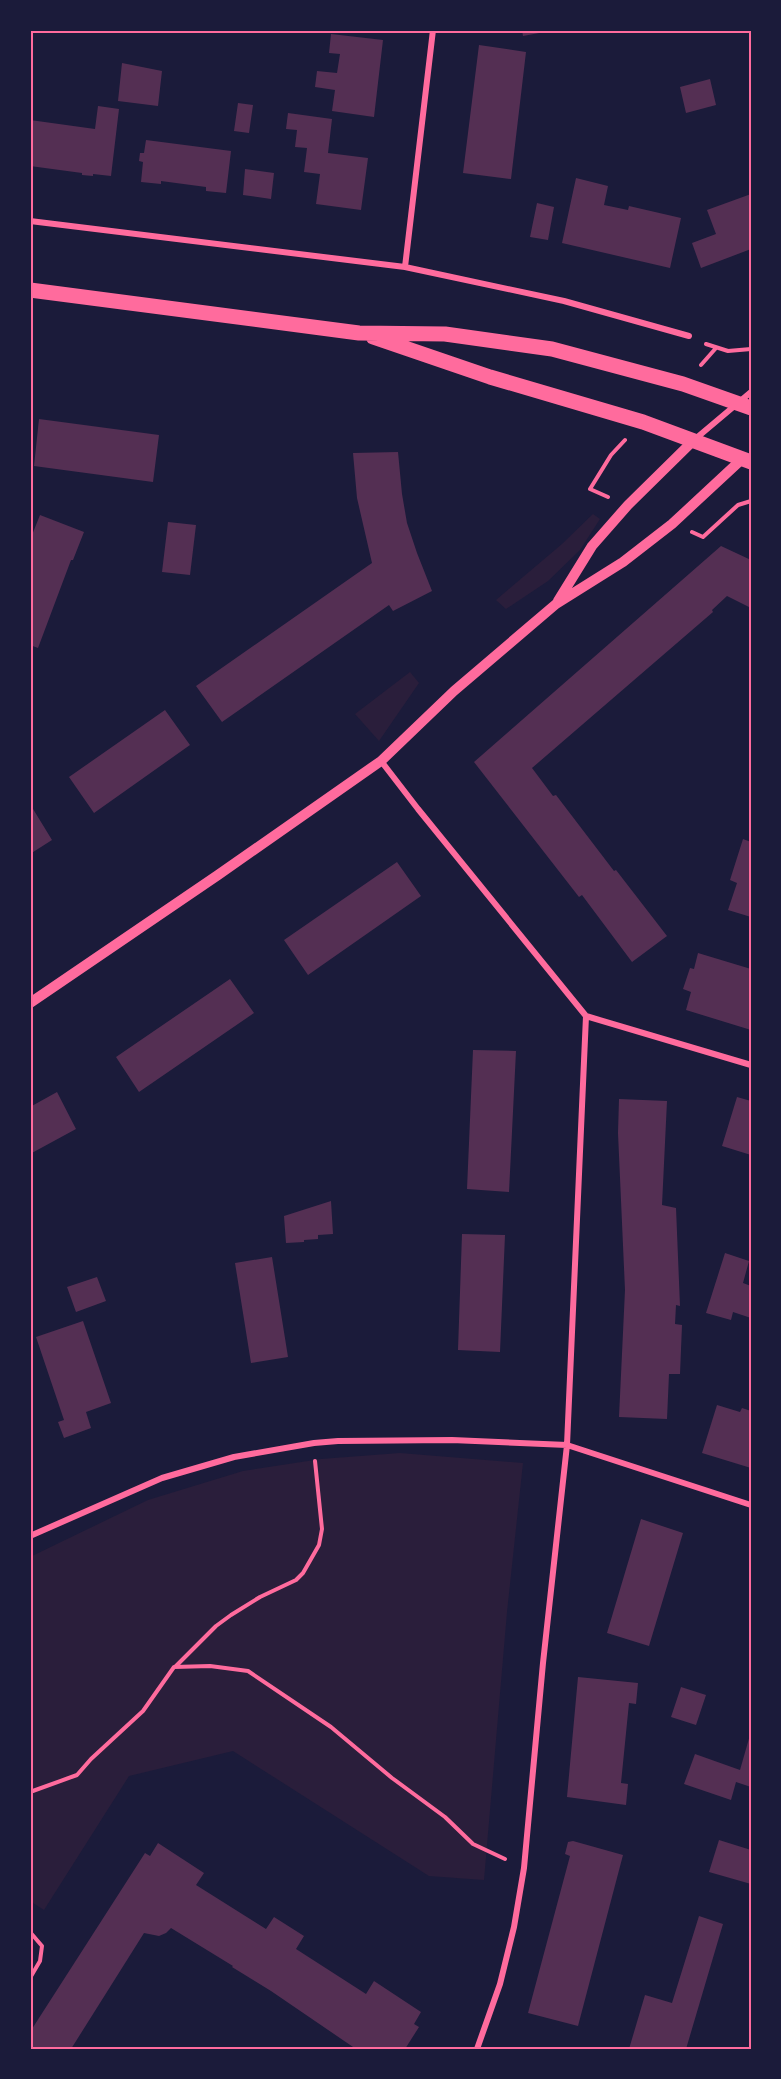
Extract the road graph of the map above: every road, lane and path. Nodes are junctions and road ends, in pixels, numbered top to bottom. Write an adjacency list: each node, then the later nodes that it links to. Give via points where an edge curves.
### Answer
1 (433, 30): 3 (street)
2 (30, 221): 3 (street)
3 (405, 267): 6 (street, via 564,301)
4 (30, 290): 5 (main road)
5 (359, 333): 9 (main road, via 444,334 552,349 683,384); 10 (main road)
6 (689, 336): 7 (path, via 728,351)
7 (751, 349)
8 (751, 392): 9 (street)
9 (744, 405): 10 (street)
10 (694, 440): 11 (main road); 12 (street, via 592,546)
11 (748, 458): 12 (street, via 623,562)
12 (556, 604): 13 (street, via 454,691)
13 (381, 761): 14 (street); 15 (street)
14 (30, 1003)
15 (586, 1016): 16 (street); 18 (street)
16 (751, 1065)
17 (314, 1443): 18 (street, via 452,1440); 20 (street, via 234,1457 162,1478); 21 (path, via 322,1529 311,1560 296,1580 243,1606)
18 (567, 1445): 19 (street); 23 (street)
19 (751, 1505)
20 (30, 1536)
21 (174, 1667): 22 (path, via 144,1711 77,1775); 23 (path, via 248,1671 331,1727 473,1844)
22 (30, 1792)
23 (524, 1868): 26 (street, via 500,1984)
24 (30, 1932): 25 (path, via 42,1946 40,1961)
25 (30, 1978)
26 (477, 2049)

